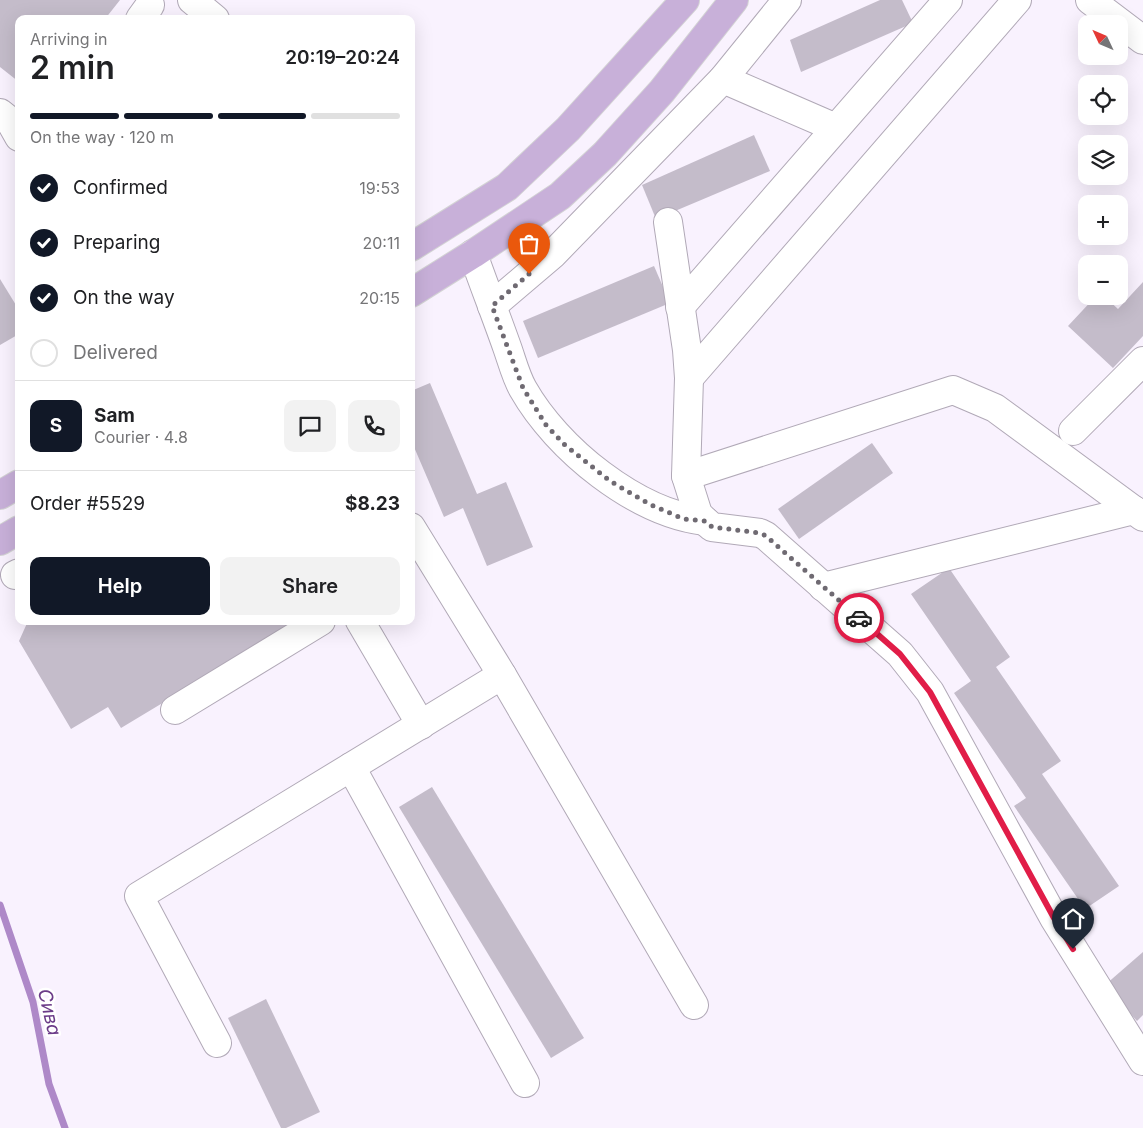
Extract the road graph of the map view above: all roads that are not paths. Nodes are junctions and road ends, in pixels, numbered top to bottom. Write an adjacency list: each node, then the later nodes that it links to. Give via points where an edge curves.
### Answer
1 (192, 0): 8 (street)
2 (686, 0): 15 (main road, via 568,129 507,187)
3 (734, 0): 16 (main road, via 662,90 605,154 560,196)
4 (787, 0): 10 (street)
5 (948, 0): 12 (street)
6 (1017, 0): 21 (street)
7 (1090, 0): 9 (street)
8 (210, 15)
9 (1143, 40)
10 (723, 79): 12 (street); 18 (street, via 553,254)
11 (0, 113): 13 (street)
12 (836, 128): 19 (street)
13 (15, 130)
14 (668, 222): 19 (street)
15 (415, 244)
16 (473, 254): 17 (main road); 18 (street)
17 (415, 290)
18 (492, 306): 25 (street, via 523,388 546,425 565,445 610,481 651,505 684,519)
19 (680, 307): 21 (street)
20 (1143, 361): 22 (street)
21 (689, 378): 23 (street)
22 (1073, 430)
23 (686, 476): 24 (street, via 953,390 995,408); 25 (street, via 698,514)
24 (1139, 514): 29 (street)
25 (705, 521): 29 (street, via 712,527 766,536)
26 (15, 532): 28 (main road)
27 (415, 533): 32 (street)
28 (0, 541)
29 (824, 588): 38 (street, via 900,654 930,692 1054,918)
30 (314, 625): 33 (street)
31 (362, 625): 34 (street)
32 (502, 675): 34 (street); 36 (street)
33 (175, 710)
34 (420, 725): 35 (street)
35 (351, 767): 37 (street, via 139,896); 39 (street)
36 (694, 1005)
37 (217, 1043)
38 (1143, 1061)
39 (525, 1083)

